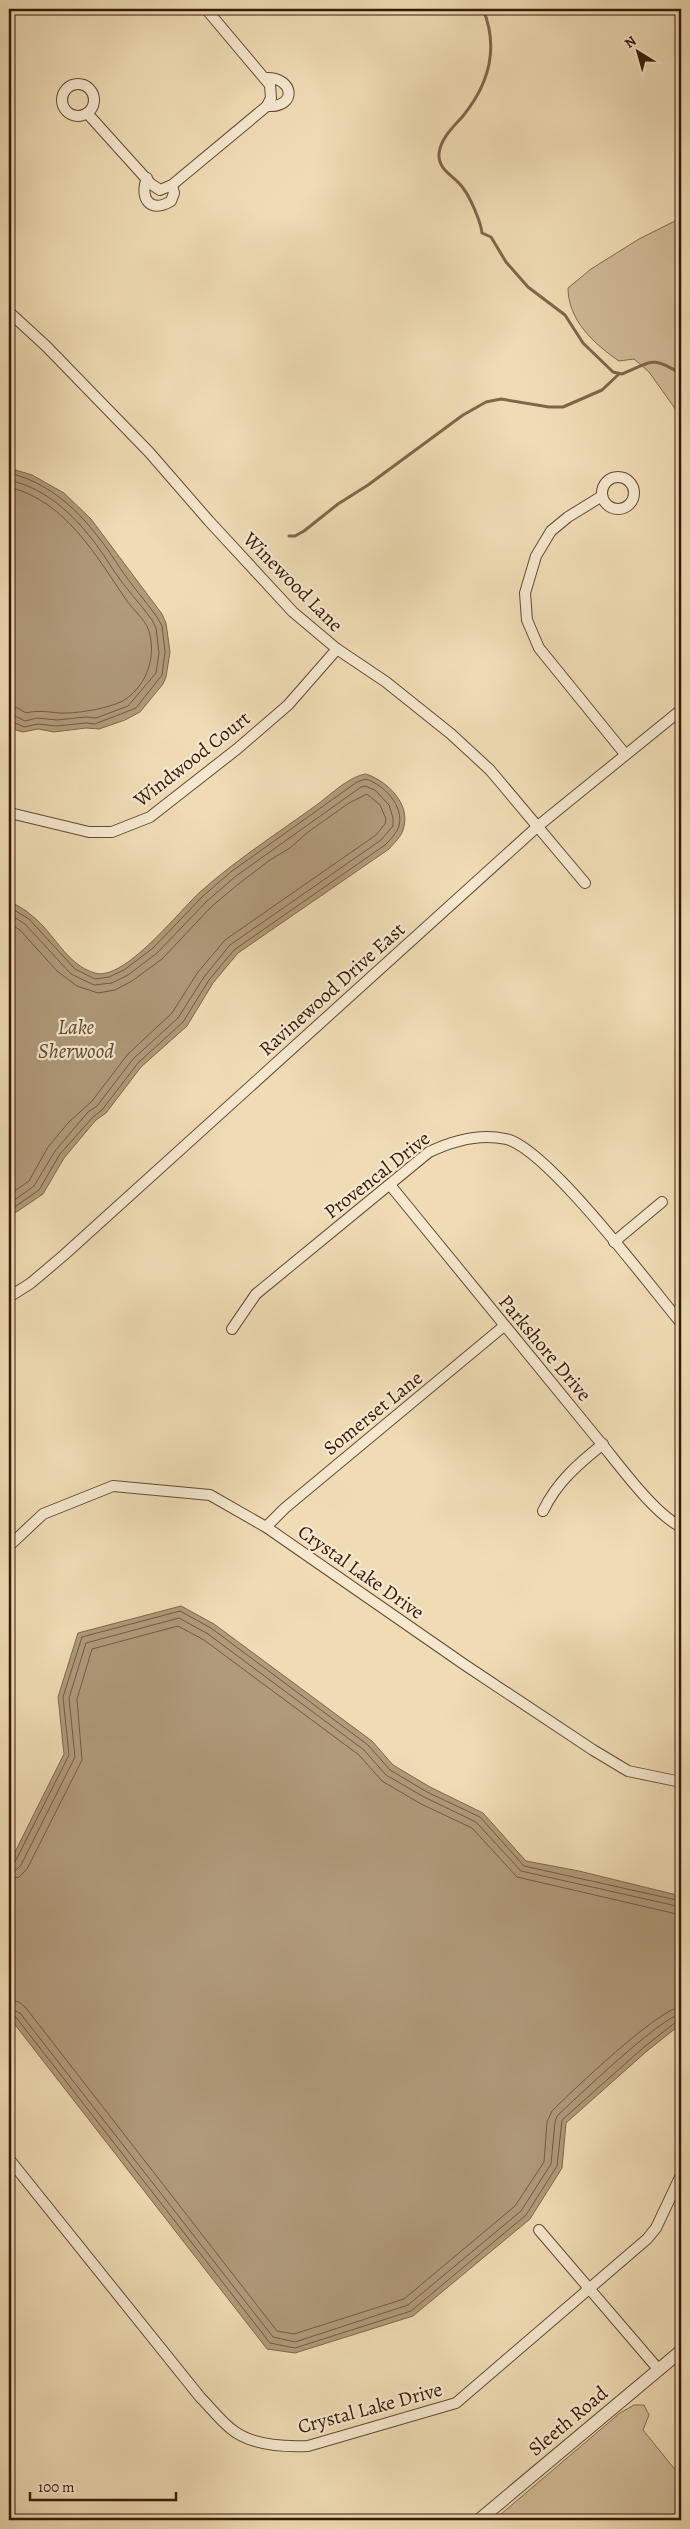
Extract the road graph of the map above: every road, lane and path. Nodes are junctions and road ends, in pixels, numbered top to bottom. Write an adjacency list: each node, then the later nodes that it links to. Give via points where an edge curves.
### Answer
1 (206, 9): 2 (street)
2 (266, 78): 3 (street, via 272,98); 3 (street, via 282,81 289,94 281,105)
3 (267, 106): 6 (street)
4 (87, 114): 5 (street)
5 (147, 178): 6 (street, via 160,190); 6 (street, via 143,189 149,204 157,206 171,201)
6 (172, 185)
7 (9, 312): 9 (street, Winewood Lane, via 149,452 293,612)
8 (602, 496): 11 (street, via 551,532 536,556 525,593 528,620 539,648)
9 (337, 649): 12 (street, Windwood Court, via 288,705 150,817 112,832 89,832); 13 (street, Winewood Lane, via 386,682 451,734 490,770)
10 (681, 710): 11 (street, Ravinewood Drive East)
11 (625, 754): 13 (street, Ravinewood Drive East)
12 (10, 813)
13 (538, 826): 14 (street, Winewood Lane); 18 (street, Ravinewood Drive East, via 70,1249 31,1283)
14 (584, 883)
15 (390, 1185): 17 (street, Provencal Drive, via 429,1152 450,1141 507,1139 525,1147 543,1162); 20 (street, Parkshore Drive); 21 (street, Provencal Drive, via 256,1294)
16 (662, 1202): 17 (street)
17 (614, 1242): 19 (street, Provencal Drive)
18 (9, 1297)
19 (681, 1323)
20 (504, 1326): 22 (street, Parkshore Drive); 24 (street, Somerset Lane)
21 (232, 1329)
22 (603, 1444): 23 (street, via 565,1477); 25 (street, Parkshore Drive, via 670,1522)
23 (543, 1511)
24 (266, 1527): 26 (street, Crystal Lake Drive, via 210,1495 113,1486 44,1514); 27 (street, Crystal Lake Drive, via 593,1750 628,1771)
25 (681, 1527)
26 (9, 1546)
27 (681, 1782)
28 (9, 2159): 31 (street, Crystal Lake Drive, via 200,2396 231,2430 256,2441 308,2446 456,2402)
29 (681, 2175): 31 (street, Crystal Lake Drive, via 648,2239)
30 (539, 2230): 31 (street)
31 (590, 2290): 33 (street)
32 (681, 2351): 33 (street, Sleeth Road)
33 (659, 2370): 34 (street, Sleeth Road)
34 (479, 2520)

